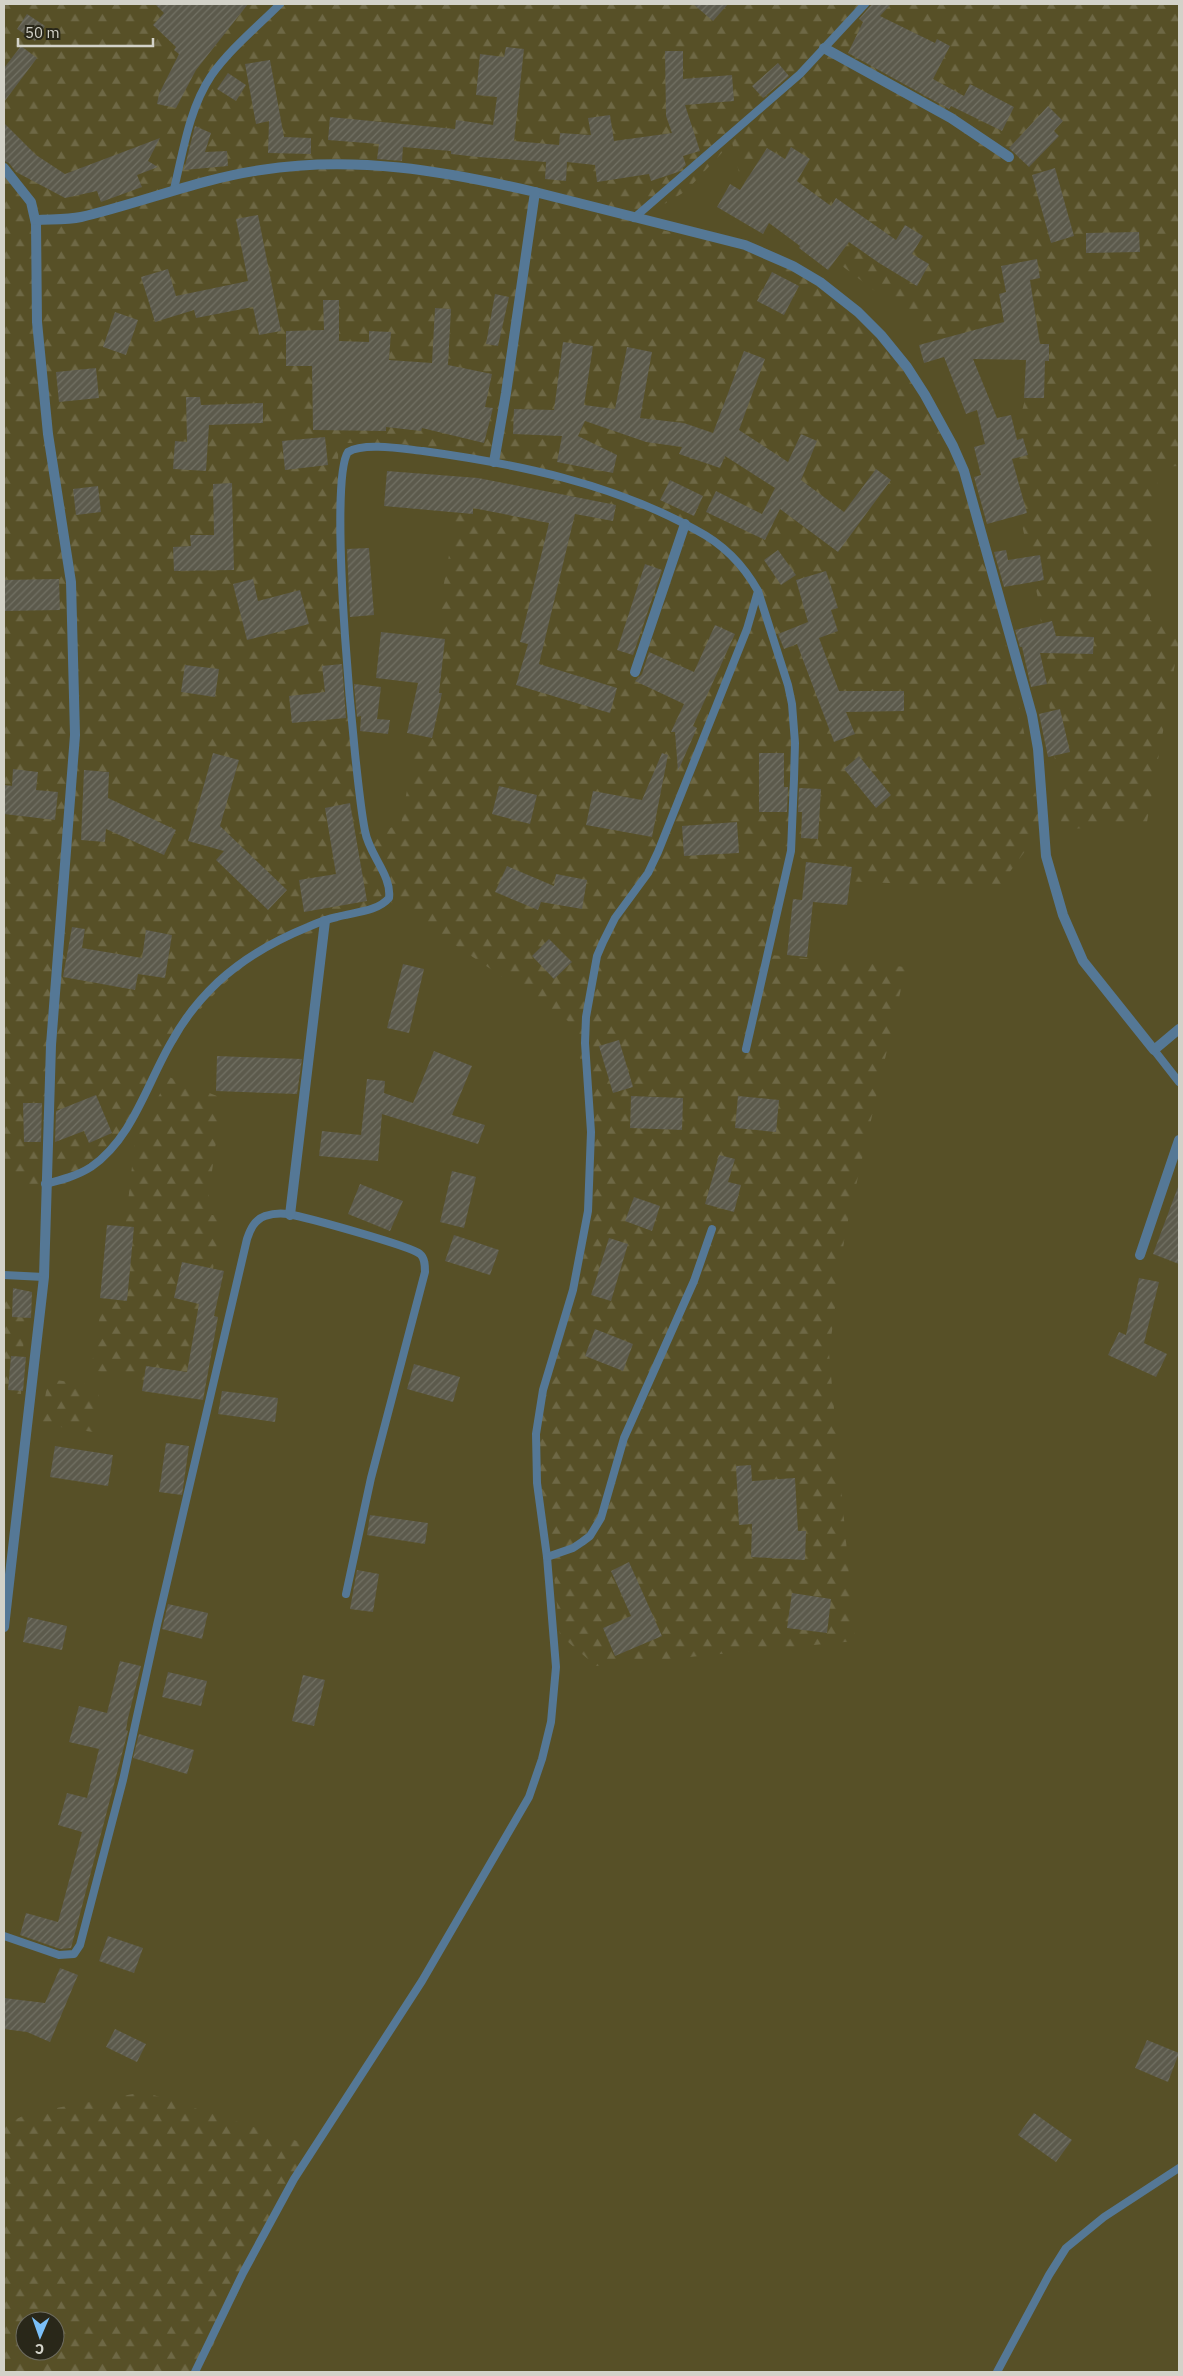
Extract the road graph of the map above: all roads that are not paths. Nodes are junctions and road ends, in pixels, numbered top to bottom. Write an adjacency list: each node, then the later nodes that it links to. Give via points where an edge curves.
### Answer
1 (280, 4): 6 (lane, via 210,77 188,129)
2 (865, 4): 3 (lane)
3 (824, 48): 4 (street, via 951,118); 8 (lane, via 800,74)
4 (1009, 157)
5 (4, 168): 9 (street, via 31,202)
6 (174, 189): 7 (street, via 259,170 340,164 415,168); 9 (street, via 79,217)
7 (535, 192): 8 (street); 10 (street)
8 (634, 218): 17 (street, via 745,245 820,282 881,335 926,394 964,471 1024,683 1038,749 1046,856 1063,915 1083,961)
9 (36, 220): 20 (street, via 36,322 48,434 71,582 75,735 51,1045)
10 (494, 462): 11 (lane, via 583,483 637,501); 14 (lane, via 382,448 353,450 344,460 341,536 345,631 362,818 371,852 386,877 390,891 388,898 378,907)
11 (685, 524): 12 (lane, via 727,551); 13 (street)
12 (758, 590): 16 (lane, via 788,685 795,743 791,851); 26 (lane, via 735,660 658,852 648,873 608,929 597,956 585,1034 591,1132 588,1211 573,1290 543,1390 536,1434 537,1475)
13 (635, 672)
14 (325, 921): 20 (lane, via 267,946 218,982 199,1002 172,1041 113,1147 84,1170); 21 (street)
15 (1179, 1029): 17 (street)
16 (746, 1049)
17 (1154, 1050): 18 (lane)
18 (1179, 1082)
19 (1179, 1140): 23 (street)
20 (45, 1184): 25 (street)
21 (290, 1215): 27 (lane, via 414,1250 420,1254 425,1266 371,1478); 29 (lane, via 264,1216 252,1227 247,1239 123,1780 80,1946 74,1954 59,1955)
22 (712, 1229): 26 (lane, via 694,1281 624,1438 601,1518 590,1536 582,1542)
23 (1140, 1255)
24 (4, 1275): 25 (lane)
25 (44, 1277): 28 (street)
26 (547, 1557): 31 (lane, via 555,1686 551,1722 529,1797 422,1981 294,2179)
27 (346, 1594)
28 (4, 1627)
29 (4, 1936)
30 (1179, 2168): 32 (lane, via 1104,2217 1066,2248)
31 (195, 2372)
32 (997, 2372)

